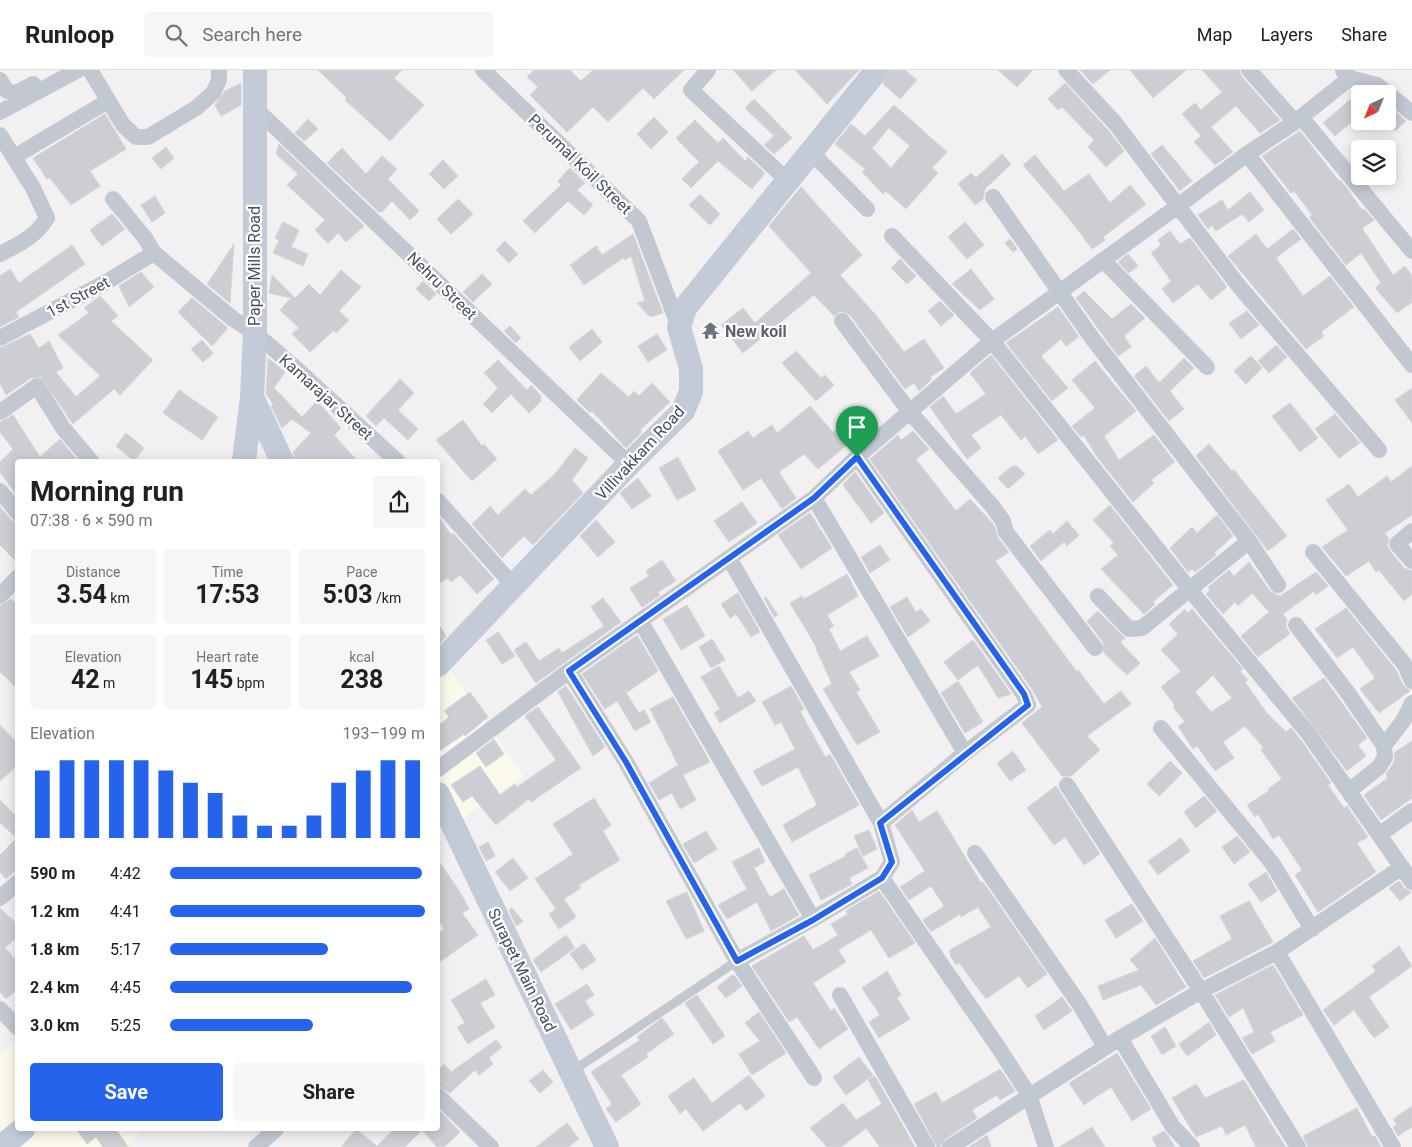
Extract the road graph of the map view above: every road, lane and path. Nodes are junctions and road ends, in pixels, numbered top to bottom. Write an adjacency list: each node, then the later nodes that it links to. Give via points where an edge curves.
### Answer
1 (56, 70): 12 (street, via 16,93 7,91)
2 (78, 70): 15 (street)
3 (90, 70): 13 (street)
4 (219, 70): 13 (street, via 219,80 213,93 184,116 148,136 136,137)
5 (255, 70): 14 (main road, Paper Mills Road)
6 (483, 70): 34 (street, Perumal Koil Street, via 639,221)
7 (708, 70): 22 (street, via 691,90)
8 (877, 70): 19 (main road)
9 (1066, 70): 25 (street, via 1115,123)
10 (1249, 70): 17 (street)
11 (1346, 74): 16 (street, via 1376,84); 17 (street)
12 (0, 80)
13 (108, 101): 21 (street)
14 (255, 108): 35 (main road, Paper Mills Road); 49 (street, Nehru Street)
15 (0, 112)
16 (1412, 113)
17 (1298, 120): 20 (street); 28 (street)
18 (0, 135): 21 (street)
19 (811, 152): 22 (main road); 26 (street)
20 (1247, 154): 25 (street); 38 (street)
21 (14, 157): 30 (street, via 47,218 39,231 25,242)
22 (788, 181): 34 (main road, via 685,308)
23 (993, 197): 32 (street)
24 (113, 199): 29 (street, Kamarajar Street)
25 (1178, 206): 31 (street); 43 (street, via 1238,285)
26 (867, 210)
27 (892, 236): 37 (street)
28 (1412, 251)
29 (154, 253): 35 (street, Kamarajar Street); 36 (street, 1st Street)
30 (0, 254)
31 (1103, 260): 32 (street); 39 (street)
32 (1059, 293): 37 (street); 55 (street)
33 (842, 321): 41 (street)
34 (679, 327): 49 (main road, Villivakkam Road, via 691,368 691,392 683,411)
35 (254, 333): 40 (main road, Paper Mills Road); 48 (street, Kamarajar Street)
36 (0, 338)
37 (992, 340): 41 (street); 62 (street)
38 (1412, 365)
39 (1207, 367)
40 (252, 398): 46 (main road, Paper Mills Road); 47 (main road)
41 (910, 411): 44 (street); 67 (street, via 993,507 1006,532)
42 (0, 412): 45 (street, via 37,386 63,428)
43 (1379, 450)
44 (857, 457): 51 (street); 74 (street, via 1024,694 1028,705)
45 (89, 459)
46 (244, 459)
47 (281, 459)
48 (395, 459)
49 (629, 464): 61 (main road, Villivakkam Road)
50 (0, 491): 53 (street)
51 (814, 498): 57 (street); 74 (street)
52 (440, 503): 61 (street)
53 (15, 509)
54 (1412, 532): 58 (street, via 1397,544)
55 (1248, 541): 60 (street); 62 (street)
56 (1313, 552): 70 (street, via 1405,665)
57 (729, 558): 65 (street); 80 (street)
58 (1412, 561)
59 (15, 580): 63 (street)
60 (1278, 585)
61 (513, 586): 68 (main road, Villivakkam Road)
62 (1190, 590): 64 (street, via 1142,628 1135,629 1129,629); 77 (street, via 1308,733)
63 (0, 596)
64 (1098, 596)
65 (640, 622): 69 (street); 88 (street)
66 (1296, 625): 73 (street)
67 (1095, 648)
68 (440, 663)
69 (569, 671): 75 (street); 91 (street, via 626,762)
70 (1412, 681)
71 (1412, 703): 73 (street)
72 (1161, 728): 89 (street, via 1272,863)
73 (1384, 746): 77 (street, via 1386,757 1379,767)
74 (965, 753): 80 (street)
75 (440, 768)
76 (1067, 785): 92 (street)
77 (1349, 791): 81 (street)
78 (440, 798): 98 (main road, Surapet Main Road)
79 (1412, 811): 81 (street)
80 (880, 823): 84 (street, via 892,862)
81 (1380, 835): 83 (street)
82 (974, 852): 97 (street, via 1080,1005)
83 (1402, 867): 85 (street); 89 (street)
84 (882, 878): 88 (street); 100 (street)
85 (1412, 882)
86 (15, 885): 87 (street)
87 (0, 898)
88 (813, 920): 91 (street)
89 (1312, 929): 90 (street)
90 (1277, 952): 92 (street); 111 (street)
91 (737, 961): 98 (lane); 99 (street)
92 (1201, 991): 96 (street); 110 (street)
93 (840, 995): 106 (street)
94 (0, 1009): 95 (street)
95 (15, 1025)
96 (1120, 1038): 97 (street); 109 (street, via 1173,1127)
97 (1105, 1047): 100 (street)
98 (571, 1072): 105 (main road, Surapet Main Road)
99 (814, 1078)
100 (1028, 1095): 107 (street); 108 (street)
101 (440, 1098): 104 (street)
102 (274, 1131): 103 (street)
103 (256, 1147)
104 (491, 1147)
105 (607, 1147)
106 (927, 1147)
107 (950, 1147)
108 (1046, 1147)
109 (1192, 1147)
110 (1298, 1147)
111 (1393, 1147)

